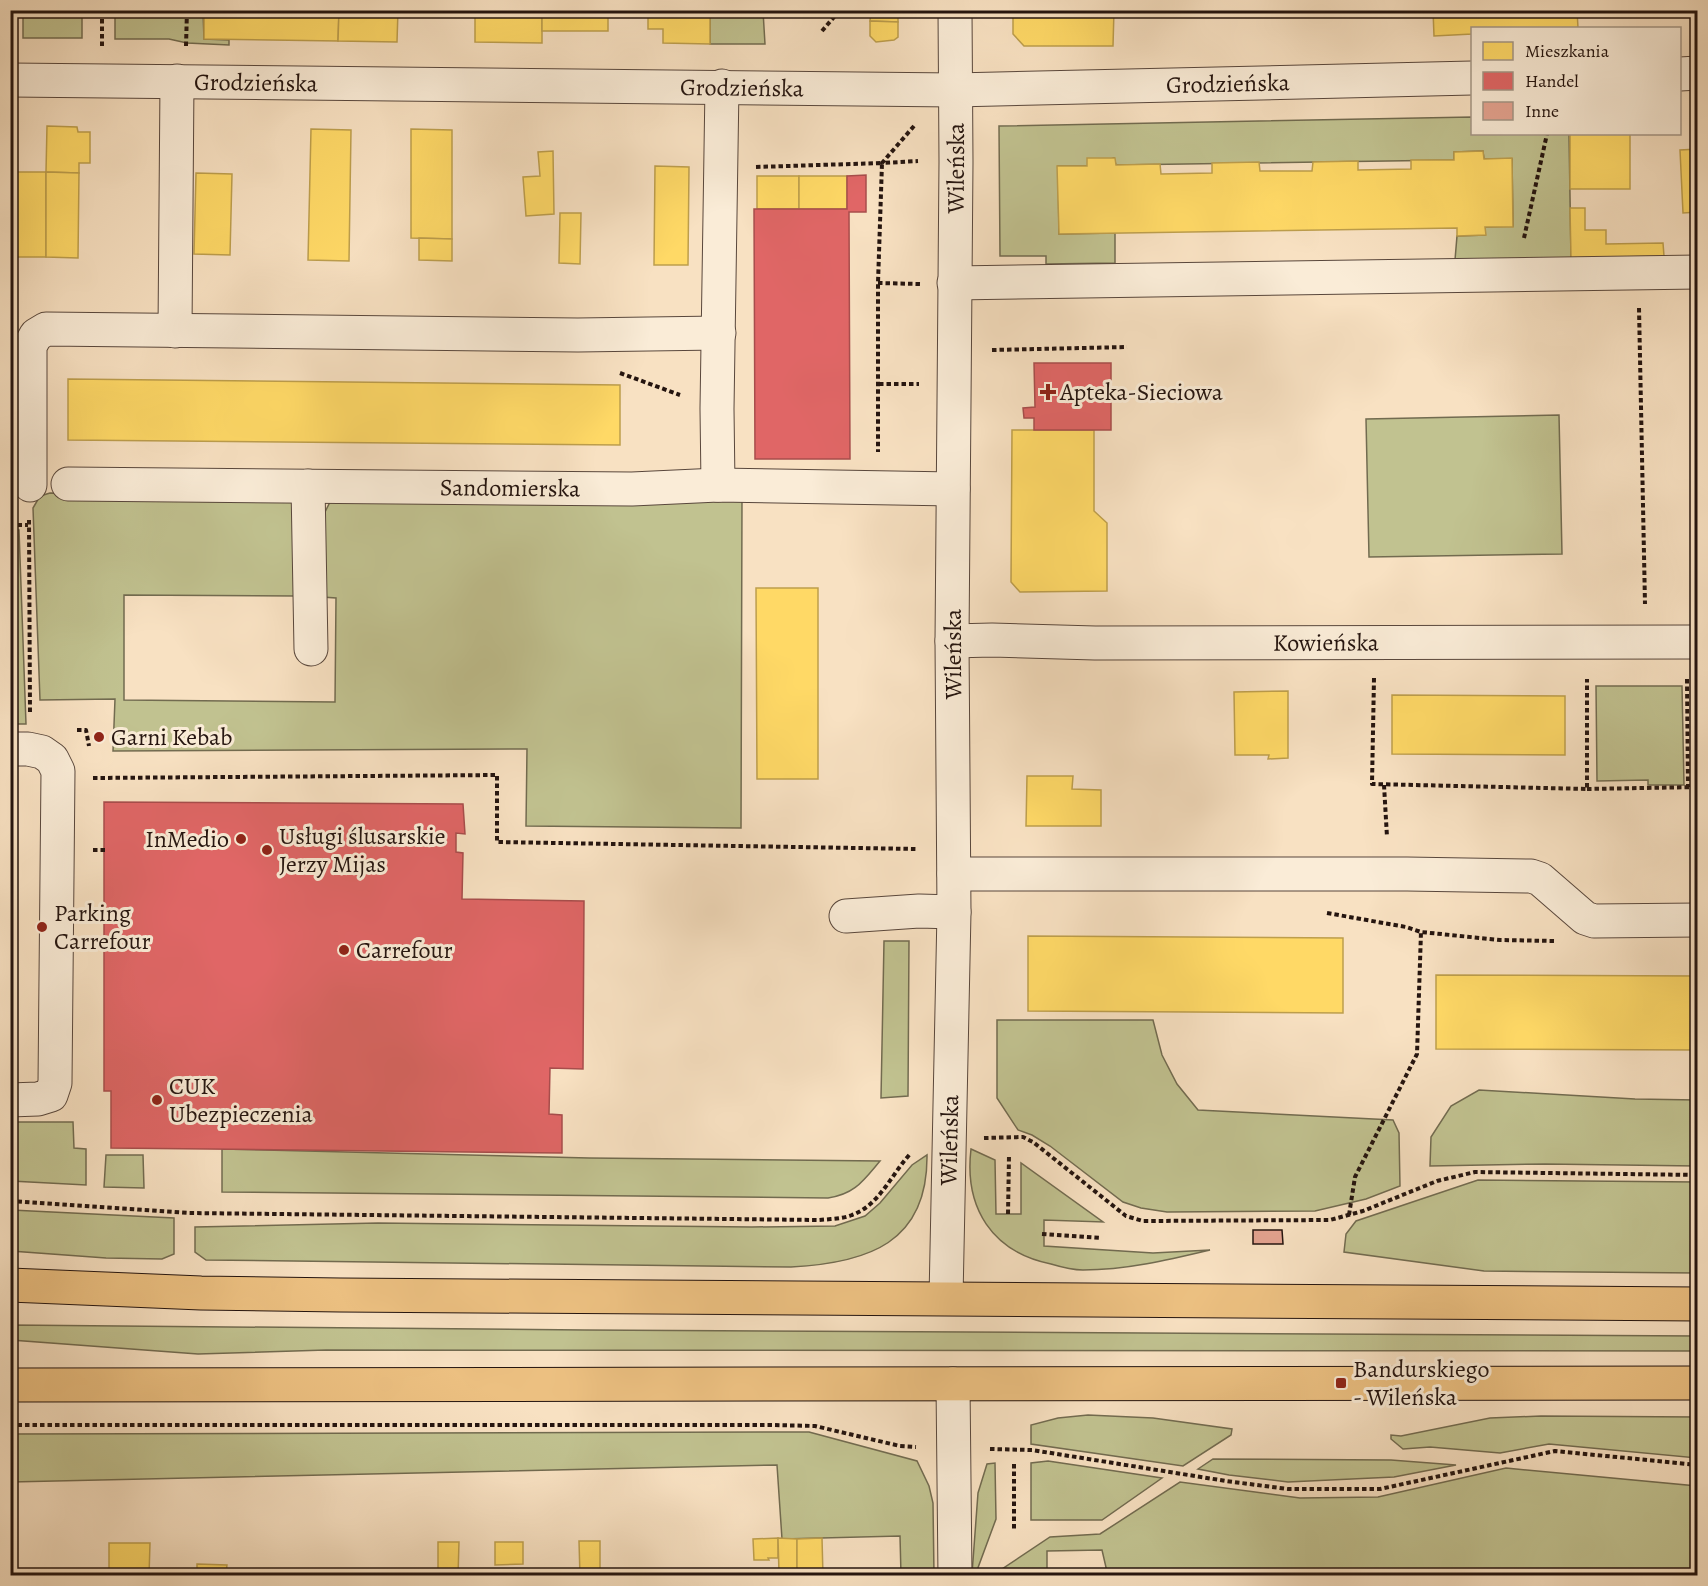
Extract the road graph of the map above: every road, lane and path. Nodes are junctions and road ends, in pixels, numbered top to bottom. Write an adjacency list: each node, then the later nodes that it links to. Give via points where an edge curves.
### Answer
1 (102, 10): 5 (path)
2 (840, 10): 4 (path)
3 (955, 10): 12 (street, Wileńska)
4 (822, 31)
5 (102, 46)
6 (1698, 73): 7 (street)
7 (1681, 74)
8 (1471, 78): 12 (street, Grodzieńska)
9 (10, 80): 10 (street, Grodzieńska)
10 (177, 81): 11 (street, Grodzieńska); 24 (street)
11 (722, 86): 12 (street, Grodzieńska); 25 (street)
12 (955, 90): 22 (street, Wileńska)
13 (921, 119): 16 (path)
14 (1547, 135): 20 (path, via 1520,256)
15 (920, 161): 16 (path)
16 (882, 162): 17 (path); 21 (path)
17 (751, 167)
18 (1698, 272): 19 (street)
19 (1638, 273): 20 (street); 40 (path)
20 (1512, 275): 22 (street)
21 (878, 283): 23 (path); 29 (path)
22 (954, 283): 37 (street, Wileńska)
23 (920, 284)
24 (175, 331): 25 (street); 34 (street, via 46,329 36,335 30,346)
25 (719, 333): 31 (street)
26 (1127, 347): 27 (path)
27 (991, 350)
28 (613, 371): 31 (path)
29 (879, 384): 30 (path); 32 (path)
30 (920, 384)
31 (717, 409): 35 (street)
32 (878, 456)
33 (68, 484): 36 (street, Sandomierska)
34 (30, 485): 39 (path)
35 (718, 485): 36 (street, Sandomierska, via 632,489); 37 (street, Sandomierska)
36 (308, 486): 43 (street)
37 (953, 489): 41 (street, Wileńska)
38 (10, 525): 39 (path)
39 (28, 525): 48 (path, via 30,730)
40 (1645, 604)
41 (952, 641): 42 (street, Kowieńska); 56 (street, Wileńska)
42 (1698, 642)
43 (311, 649)
44 (1374, 677): 51 (path, via 1372,784)
45 (1587, 678): 54 (path)
46 (1687, 679): 52 (path)
47 (75, 730): 49 (path, via 86,730)
48 (19, 749): 64 (street, via 42,752 52,759 58,771 55,1083 51,1095)
49 (89, 749)
50 (90, 768): 55 (path, via 90,778 497,775 498,842)
51 (1384, 785): 54 (path); 57 (path)
52 (1688, 787): 53 (path); 54 (path)
53 (1698, 787)
54 (1587, 789)
55 (920, 849)
56 (954, 874): 57 (street); 58 (street, Wileńska)
57 (1390, 874): 61 (street, via 1531,876 1594,921)
58 (954, 912): 60 (street); 75 (street, Wileńska)
59 (1318, 912): 62 (path)
60 (846, 916)
61 (1698, 920)
62 (1420, 932): 63 (path); 71 (path, via 1417,1054 1355,1177)
63 (1558, 941)
64 (10, 1100)
65 (981, 1138): 71 (path, via 1023,1137 1033,1142 1126,1216 1143,1221 1330,1220)
66 (913, 1150): 69 (path, via 887,1185 861,1210 819,1220 189,1213)
67 (1009, 1156): 70 (path)
68 (1698, 1175): 71 (path, via 1475,1172 1437,1181)
69 (10, 1202)
70 (1008, 1214)
71 (1349, 1215)
72 (1042, 1234): 73 (path)
73 (1101, 1238)
74 (10, 1285): 75 (main road, via 328,1295)
75 (946, 1298): 76 (main road)
76 (1698, 1304)
77 (1698, 1383): 79 (main road)
78 (10, 1384): 79 (main road)
79 (953, 1384): 81 (street)
80 (10, 1425): 81 (path, via 815,1426 900,1446)
81 (954, 1448): 83 (path, via 1032,1450 1288,1489 1380,1489 1555,1451); 85 (street)
82 (1014, 1464): 84 (path)
83 (1698, 1464)
84 (1014, 1531)
85 (955, 1575)

